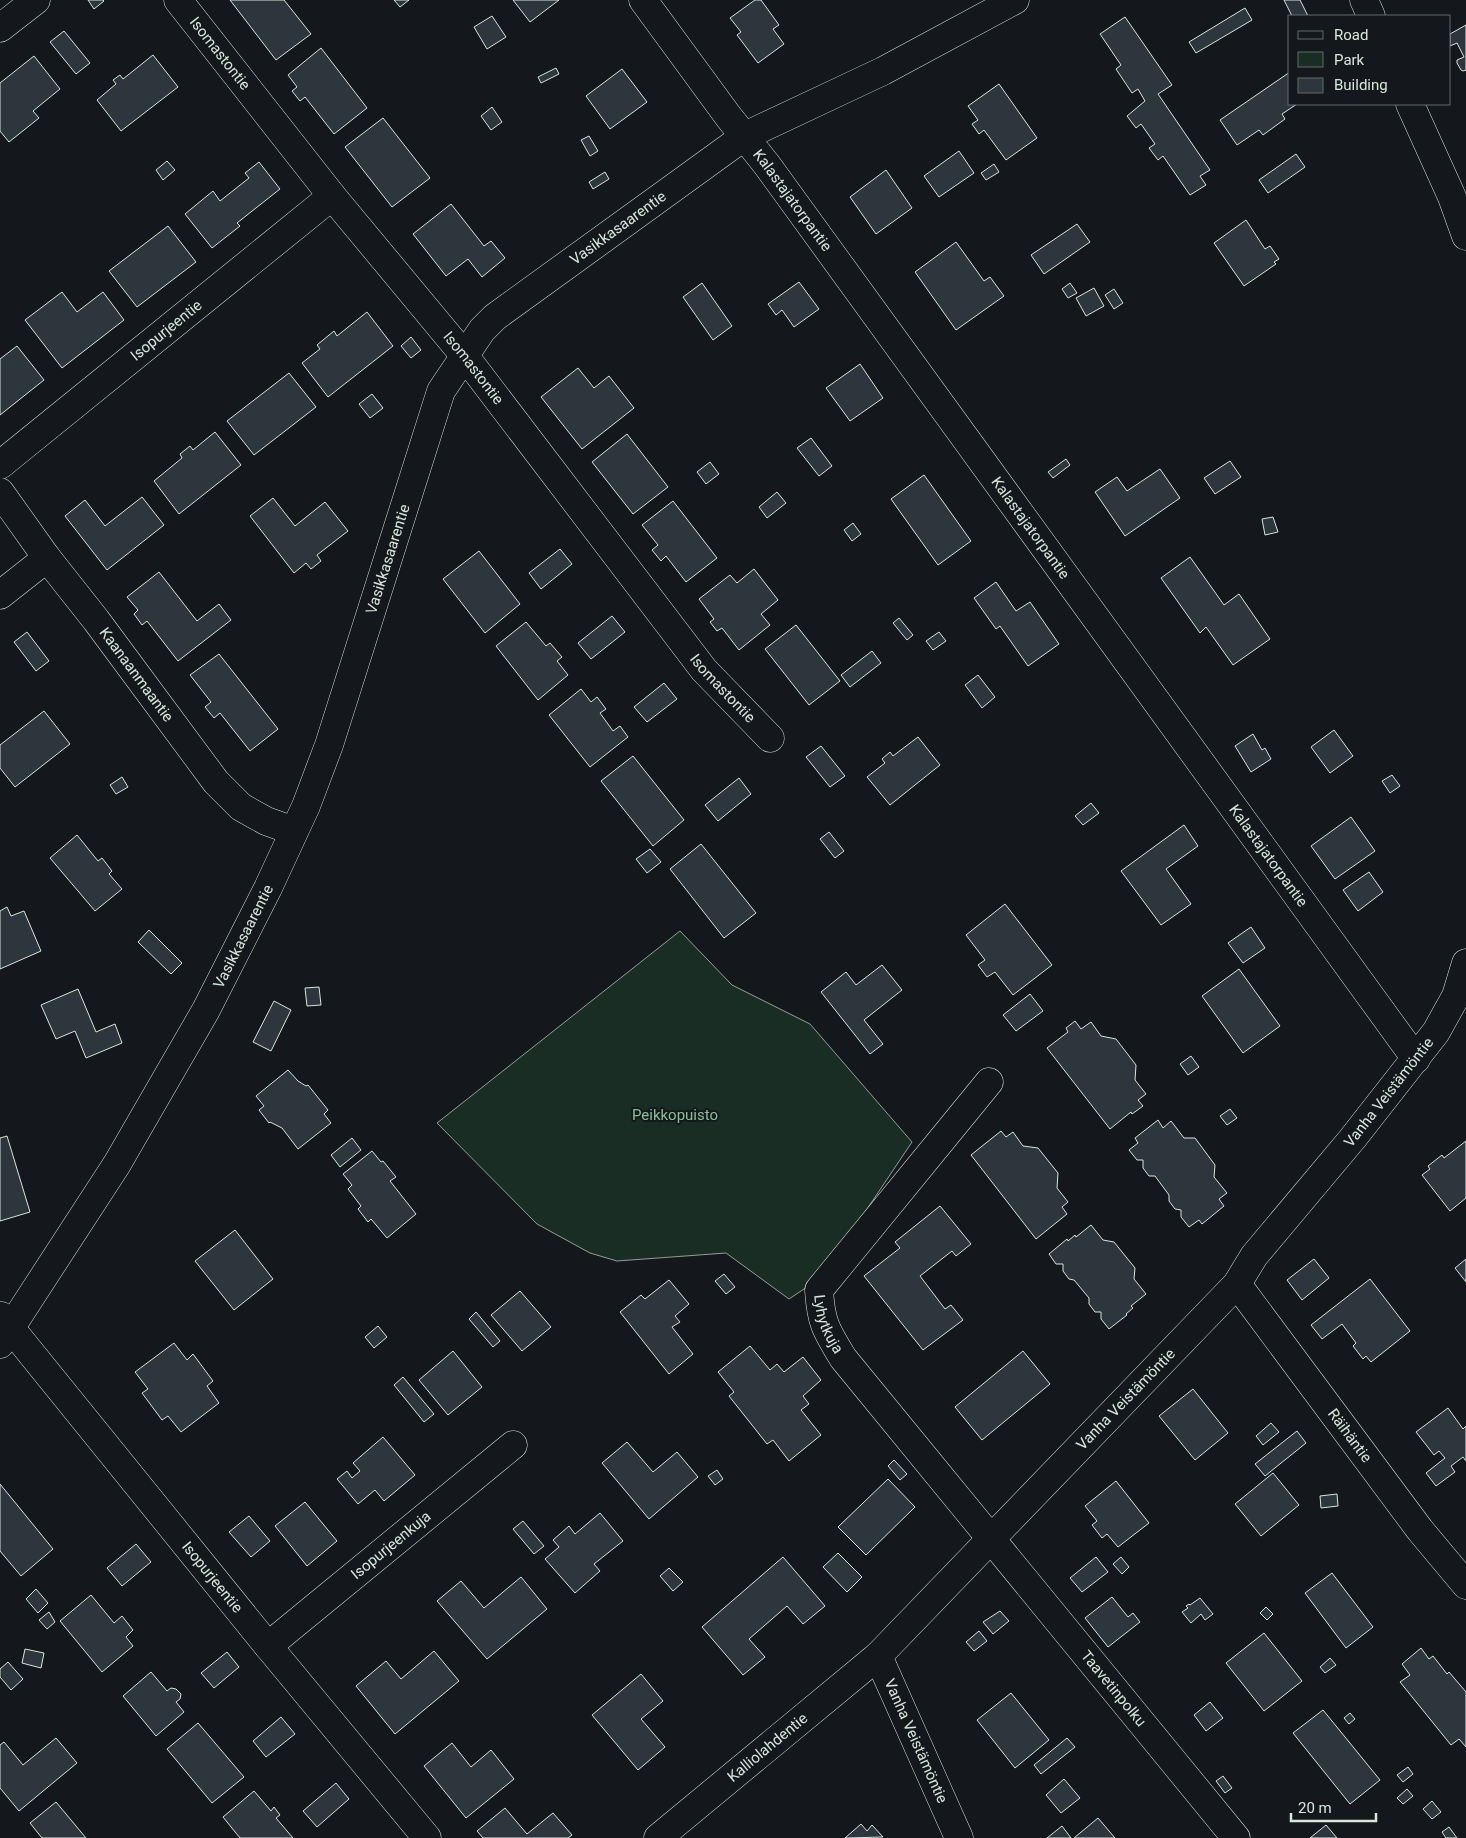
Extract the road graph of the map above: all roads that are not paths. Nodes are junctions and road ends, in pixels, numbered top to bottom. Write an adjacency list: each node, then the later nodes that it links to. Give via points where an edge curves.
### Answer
1 (36, 0): 7 (street)
2 (178, 0): 10 (street, Isomastontie)
3 (643, 0): 9 (street, Kalastajatorpantie)
4 (1015, 0): 9 (street, Vasikkasaarentie, via 883,71)
5 (1364, 0): 6 (street)
6 (1371, 15)
7 (0, 28)
8 (1410, 105): 11 (street)
9 (744, 136): 12 (street, Vasikkasaarentie, via 495,317); 21 (street, Kalastajatorpantie)
10 (332, 196): 12 (street, Isomastontie); 13 (street, Isopurjeentie)
11 (1466, 236)
12 (464, 355): 17 (street, Isomastontie, via 704,670); 18 (street, Vasikkasaarentie, via 441,391 329,745)
13 (0, 465)
14 (0, 492): 15 (street, Kaanaanmaantie)
15 (47, 558): 16 (street); 18 (street, Kaanaanmaantie, via 216,782 241,807)
16 (0, 595)
17 (770, 738)
18 (294, 831): 24 (street, Vasikkasaarentie, via 206,1010 117,1164)
19 (1466, 962): 20 (street, Vanha Veistämöntie)
20 (1461, 1004): 21 (street, Vanha Veistämöntie)
21 (1416, 1059): 23 (street, Vanha Veistämöntie, via 1254,1256)
22 (989, 1082): 26 (street, Lyhytkuja, via 819,1290 825,1329 842,1358)
23 (1237, 1284): 26 (street, Vanha Veistämöntie); 27 (street, Räihäntie, via 1414,1522)
24 (4, 1330): 28 (street, Isopurjeentie)
25 (513, 1445): 28 (street, Isopurjeenkuja)
26 (992, 1539): 29 (street, Vanha Veistämöntie); 33 (street, Taavetinpolku)
27 (1466, 1585)
28 (268, 1646): 30 (street, Isopurjeentie)
29 (878, 1656): 31 (street, Kalliolahdentie); 32 (street, Vanha Veistämöntie)
30 (427, 1838)
31 (658, 1838)
32 (959, 1838)
33 (1236, 1838)

